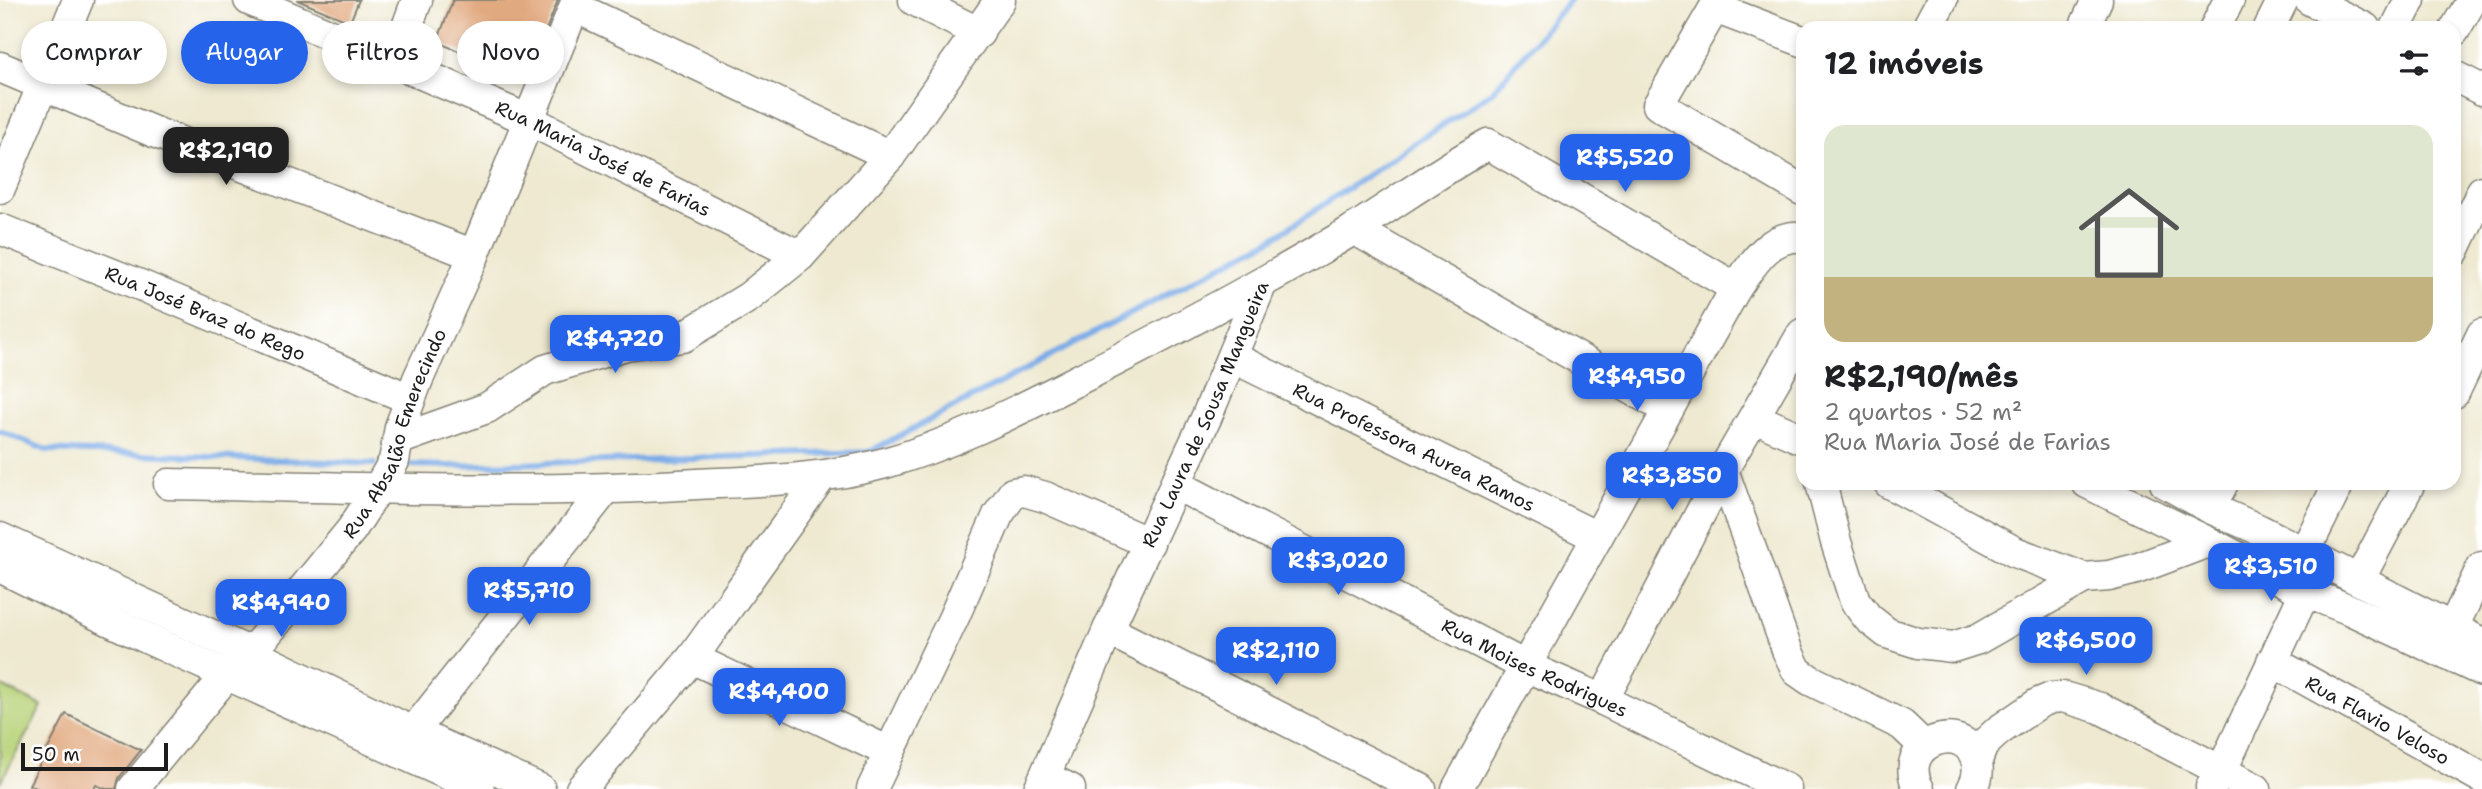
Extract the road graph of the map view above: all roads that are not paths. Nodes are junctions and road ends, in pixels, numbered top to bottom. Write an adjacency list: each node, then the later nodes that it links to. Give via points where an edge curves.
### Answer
1 (78, 0): 29 (street)
2 (249, 0): 23 (street, Rua Maria José de Farias)
3 (417, 0): 15 (street)
4 (914, 0): 24 (street)
5 (1000, 0): 24 (street)
6 (1942, 0): 16 (street)
7 (2097, 0): 17 (street)
8 (2229, 0): 18 (street)
9 (2283, 0): 19 (street)
10 (2311, 0): 20 (street)
11 (2410, 0): 21 (street)
12 (2472, 0): 22 (street)
13 (576, 3): 31 (street, Rua Absalão Emerecindo); 32 (street)
14 (1717, 4): 25 (street); 33 (street, via 1658,105)
15 (409, 21)
16 (1931, 21)
17 (2087, 21)
18 (2218, 21)
19 (2272, 21)
20 (2352, 21)
21 (2400, 21)
22 (2460, 21)
23 (322, 31)
24 (979, 33): 32 (street)
25 (1796, 38)
26 (0, 67): 29 (street)
27 (2461, 80): 30 (street)
28 (443, 83): 31 (street, Rua Maria José de Farias)
29 (43, 85): 34 (street); 40 (street)
30 (2482, 90)
31 (529, 120): 40 (street, Rua Absalão Emerecindo); 41 (street, Rua Maria José de Farias)
32 (890, 156): 41 (street)
33 (1796, 186)
34 (0, 188)
35 (2482, 191): 39 (street)
36 (0, 229): 48 (street, Rua José Braz do Rego)
37 (1354, 229): 42 (street, Rua Laura de Sousa Mangueira); 43 (street, Rua Laura de Sousa Mangueira, via 1488,144); 49 (street)
38 (1796, 236): 43 (street, via 1773,244)
39 (2461, 236)
40 (474, 255): 48 (street, Rua Absalão Emerecindo)
41 (800, 256): 52 (street, via 749,297 682,337 626,345 545,370 487,408)
42 (1262, 283): 46 (street, Rua Laura de Sousa Mangueira); 54 (street, via 955,440 887,463)
43 (1737, 288): 49 (street)
44 (2482, 334): 47 (street)
45 (1796, 353): 50 (street)
46 (1232, 357): 56 (street, Rua Laura de Sousa Mangueira); 66 (street, Rua Professora Aurea Ramos)
47 (2461, 378)
48 (410, 399): 52 (street, Rua Absalão Emerecindo)
49 (1668, 410): 66 (street)
50 (1755, 418): 51 (street); 53 (street)
51 (1796, 436)
52 (398, 440): 57 (street, Rua Absalão Emerecindo, via 394,461)
53 (1723, 470): 85 (street); 87 (street, via 1797,671 1902,725)
54 (821, 477): 58 (street); 80 (street)
55 (169, 484): 57 (street)
56 (1175, 484): 69 (street, Rua Laura de Sousa Mangueira); 82 (street, Rua Moises Rodrigues)
57 (379, 487): 58 (street); 79 (street, Rua Absalão Emerecindo, via 352,529)
58 (605, 490): 86 (street)
59 (1823, 490): 73 (street, via 1856,601 1887,633 1953,648 1978,639)
60 (1902, 490): 73 (street, via 2015,552)
61 (2101, 490): 68 (street)
62 (2192, 490): 65 (street)
63 (2336, 490): 70 (street)
64 (2406, 490): 74 (street)
65 (2217, 496): 70 (street)
66 (1597, 537): 82 (street)
67 (0, 538): 79 (street)
68 (2208, 542): 73 (street, via 2136,569); 75 (street)
69 (1149, 543): 77 (street, Rua Laura de Sousa Mangueira); 88 (street, via 1045,497 1024,491 1013,494 998,515)
70 (2304, 553): 74 (street)
71 (2482, 566): 76 (street)
72 (0, 567): 84 (street)
73 (2084, 579)
74 (2359, 580): 76 (street)
75 (2305, 592): 81 (street); 83 (street)
76 (2452, 629): 78 (street)
77 (1108, 630): 92 (street, Rua Laura de Sousa Mangueira); 98 (street)
78 (2482, 643)
79 (251, 653): 84 (street, Rua Absalão Emerecindo); 86 (street)
80 (692, 658): 88 (street); 96 (street)
81 (2272, 661): 90 (street, Rua Flavio Veloso); 91 (street)
82 (1525, 666): 85 (street, Rua Moises Rodrigues); 99 (street)
83 (2482, 671)
84 (226, 676): 93 (street, Rua Absalão Emerecindo); 94 (street)
85 (1603, 700): 100 (street, Rua Moises Rodrigues)
86 (413, 732): 95 (street)
87 (1924, 746): 89 (street, via 1936,739 1960,741); 101 (street, via 1913,768)
88 (889, 752): 97 (street)
89 (1977, 760): 91 (street, via 1998,731 2039,703 2063,697 2100,708); 102 (street)
90 (2482, 778)
91 (2215, 780): 103 (street)
92 (1051, 785)
93 (133, 789)
94 (479, 789)
95 (540, 789)
96 (582, 789)
97 (872, 789)
98 (1421, 789)
99 (1457, 789)
100 (1786, 789)
101 (1919, 789)
102 (1972, 789)
103 (2256, 789)

